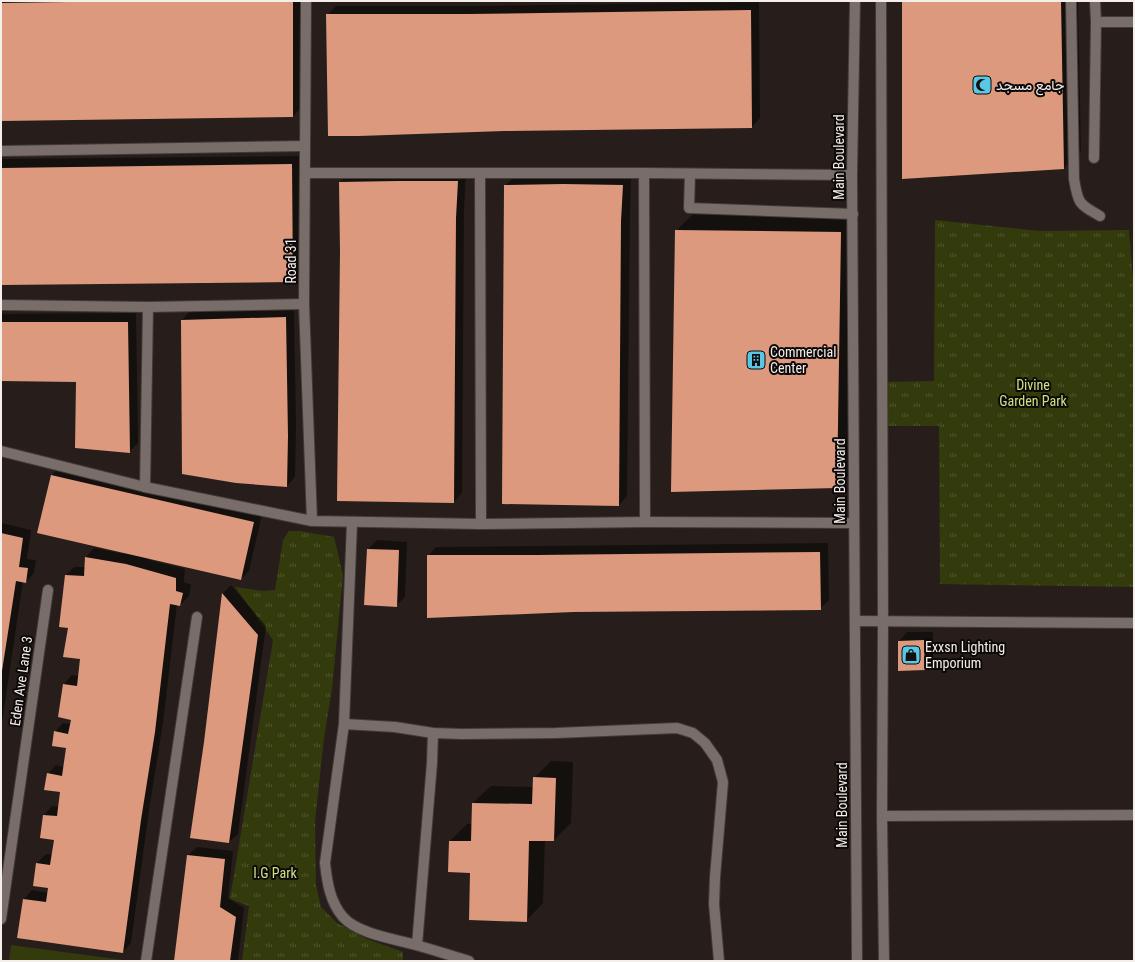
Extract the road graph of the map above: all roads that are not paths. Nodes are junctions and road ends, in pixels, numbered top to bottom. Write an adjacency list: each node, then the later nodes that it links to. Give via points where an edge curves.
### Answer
1 (306, 1): 8 (street, Road 31)
2 (855, 1): 15 (street, Main Boulevard)
3 (881, 1): 31 (street)
4 (1071, 1): 17 (street, via 1076,194 1082,206)
5 (1095, 1): 6 (street)
6 (1096, 22): 7 (street); 10 (street)
7 (1134, 22)
8 (305, 146): 9 (street); 11 (street, Road 31)
9 (1, 151)
10 (1094, 158)
11 (305, 173): 12 (street); 18 (street, Road 31)
12 (480, 173): 13 (street); 27 (street)
13 (644, 173): 14 (street); 24 (street)
14 (690, 174): 15 (street); 16 (street, via 689,208)
15 (852, 175): 16 (street, Main Boulevard)
16 (853, 214): 26 (street, Main Boulevard)
17 (1100, 216)
18 (304, 304): 20 (street); 23 (street, Road 31)
19 (1, 305): 20 (street)
20 (148, 307): 22 (street)
21 (1, 451): 22 (street)
22 (145, 487): 23 (street)
23 (312, 521): 25 (street)
24 (645, 522): 26 (street); 27 (street)
25 (352, 523): 27 (street); 33 (street)
26 (854, 523): 30 (street, Main Boulevard)
27 (481, 524)
28 (48, 590): 37 (street, Eden Ave Lane 3)
29 (197, 617): 39 (street)
30 (855, 621): 31 (street); 42 (street, Main Boulevard)
31 (883, 622): 32 (street); 36 (street)
32 (1134, 623)
33 (344, 724): 34 (street, via 395,727); 38 (street, via 325,863 333,902 344,918 364,931)
34 (433, 733): 38 (street); 41 (street, via 556,733 677,728 693,733 717,760 723,782 714,904)
35 (1134, 815): 36 (street)
36 (882, 816): 43 (street)
37 (1, 920)
38 (417, 945): 40 (street)
39 (146, 961)
40 (469, 961)
41 (719, 961)
42 (857, 961)
43 (884, 961)

